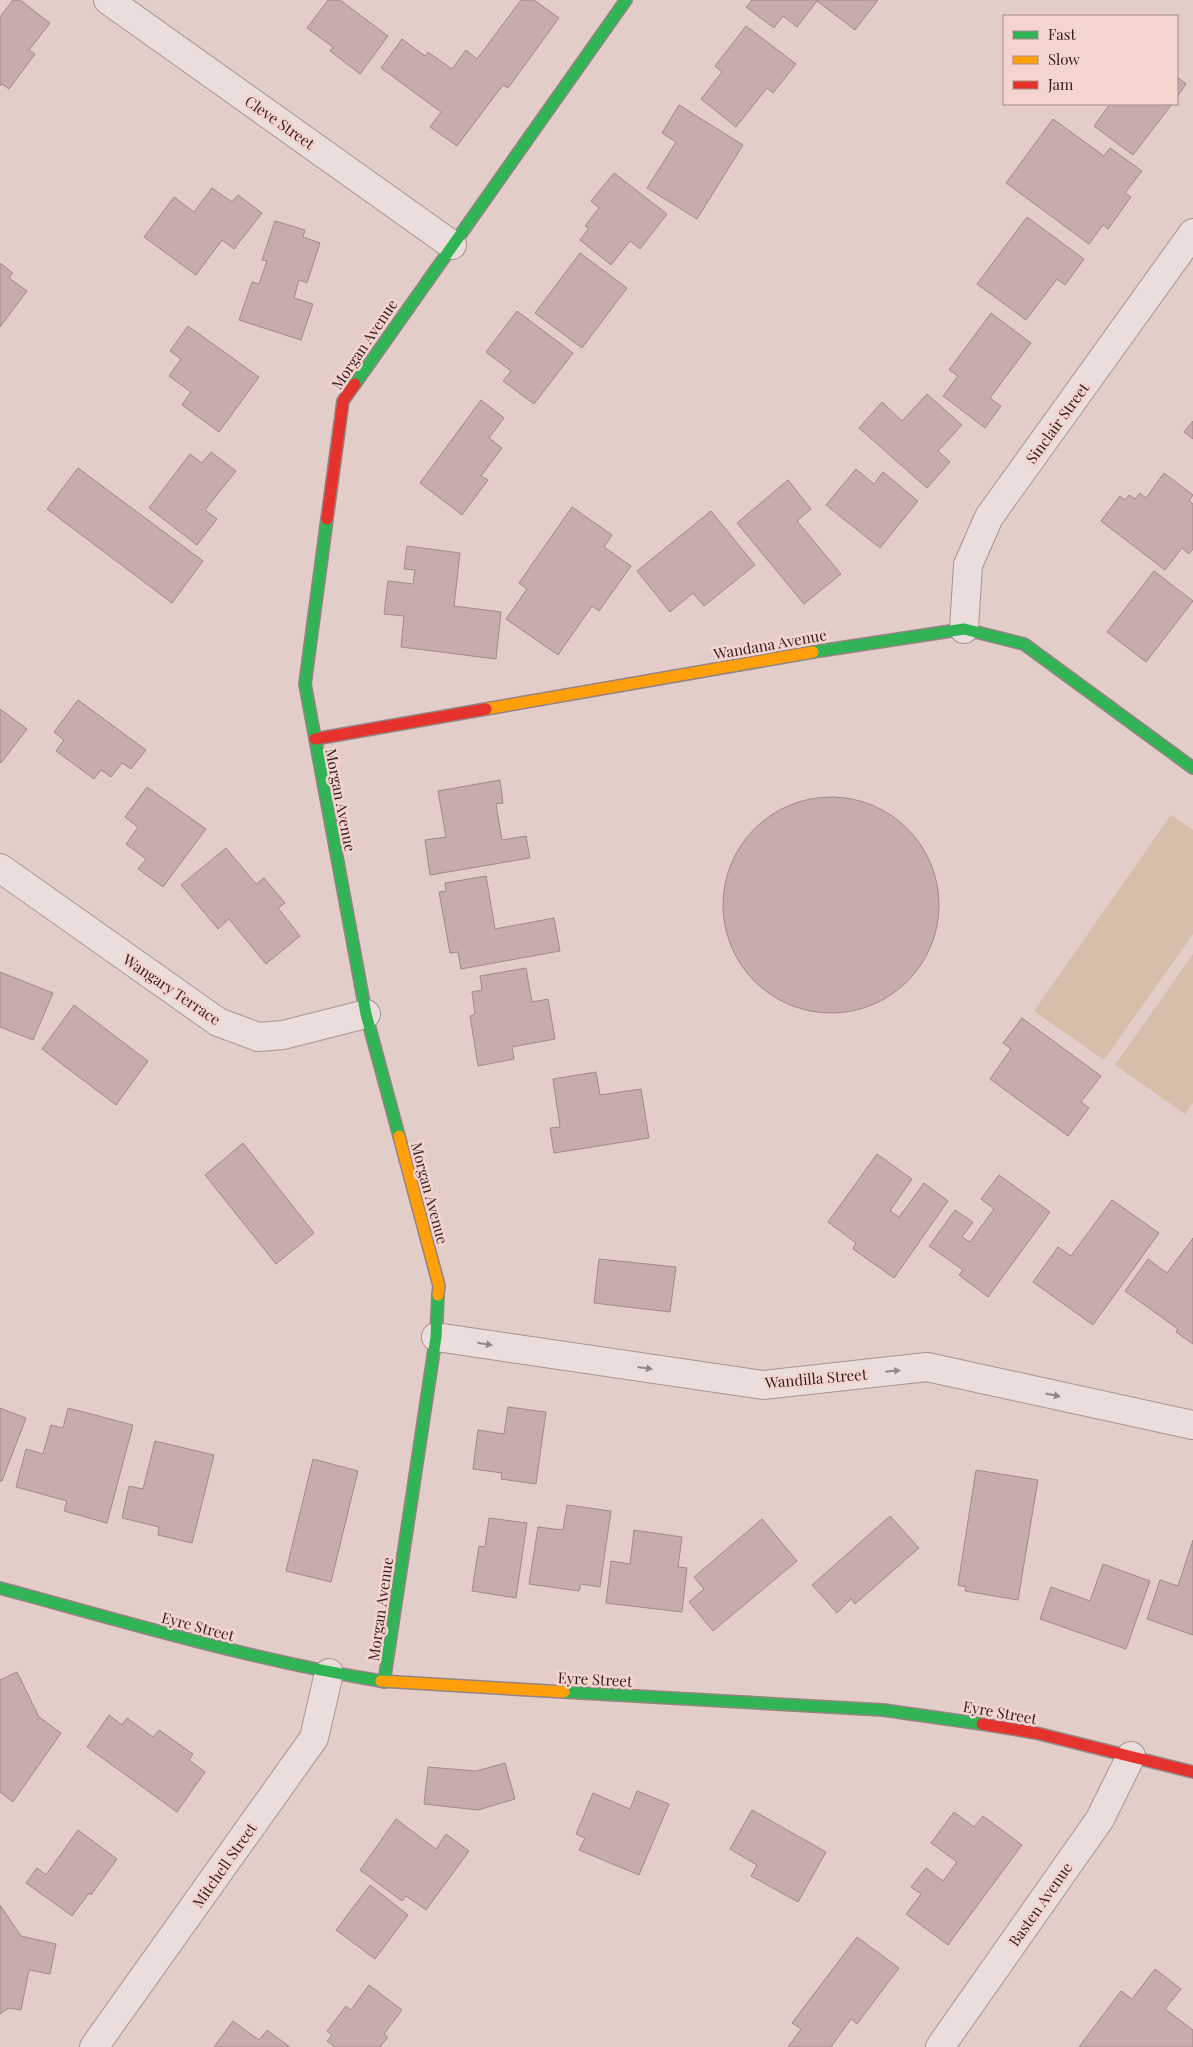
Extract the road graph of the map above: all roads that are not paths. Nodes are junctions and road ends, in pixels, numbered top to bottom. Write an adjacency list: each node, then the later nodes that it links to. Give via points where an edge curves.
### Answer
1 (108, 0): 4 (street, Cleve Street)
2 (626, 0): 4 (street, Morgan Avenue)
3 (1193, 234): 5 (street, Sinclair Street, via 988,517 968,566)
4 (452, 245): 6 (street, Morgan Avenue, via 343,401 304,684)
5 (964, 629): 6 (street, Wandana Avenue, via 840,647); 7 (street, Wandana Avenue, via 1024,644)
6 (315, 739): 9 (street, Morgan Avenue)
7 (1193, 768)
8 (0, 868): 9 (street, Wangary Terrace, via 218,1022 258,1037 283,1035)
9 (366, 1014): 10 (street, Morgan Avenue, via 439,1286)
10 (436, 1337): 11 (street, Wandilla Street, one-way to 11, via 763,1385 927,1368); 14 (street, Morgan Avenue)
11 (1193, 1425)
12 (0, 1588): 13 (street, Eyre Street, via 217,1647)
13 (329, 1673): 14 (street, Eyre Street); 17 (street, Mitchell Street, via 314,1738)
14 (384, 1682): 15 (street, Eyre Street, via 883,1710 1036,1732)
15 (1131, 1756): 16 (street, Eyre Street); 18 (street, Basten Avenue, via 1100,1819)
16 (1193, 1772)
17 (94, 2047)
18 (940, 2047)

